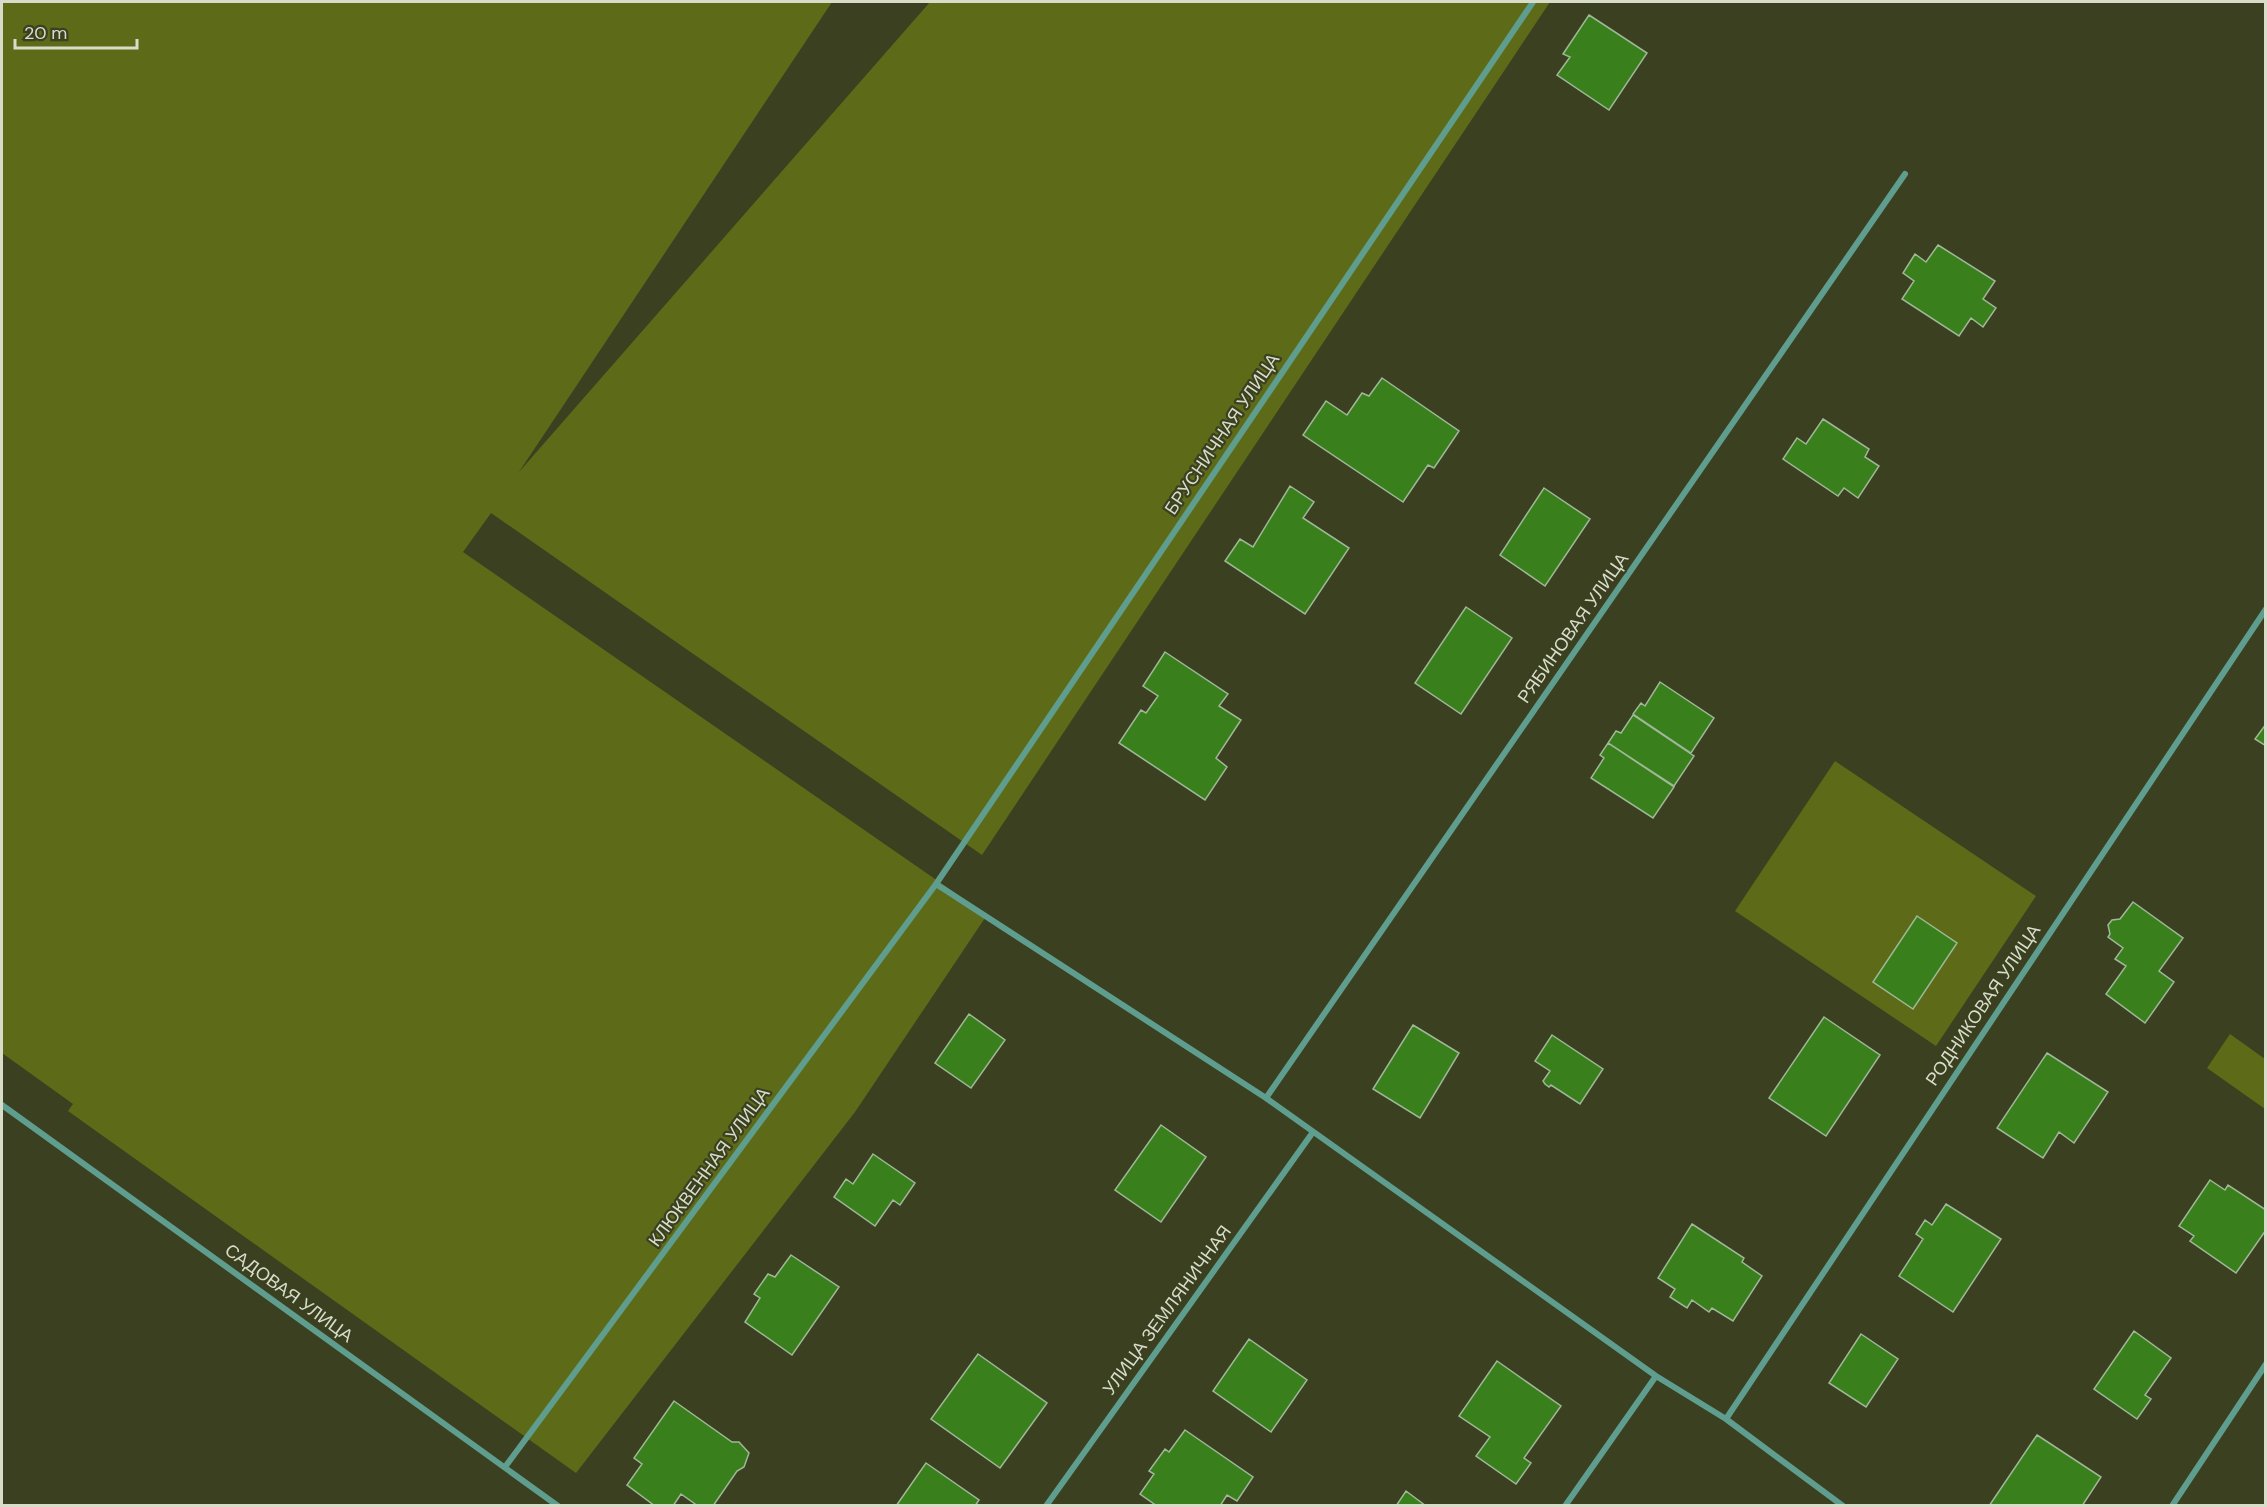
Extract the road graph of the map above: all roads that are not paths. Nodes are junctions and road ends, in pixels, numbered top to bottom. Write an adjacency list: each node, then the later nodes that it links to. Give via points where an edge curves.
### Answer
1 (1533, 2): 4 (street, БРУСНИЧНАЯ УЛИЦА)
2 (1905, 174): 5 (street, РЯБИНОВАЯ УЛИЦА)
3 (2265, 609): 10 (street, РОДНИКОВАЯ УЛИЦА)
4 (936, 884): 5 (street); 11 (street, КЛЮКВЕННАЯ УЛИЦА)
5 (1266, 1098): 7 (street)
6 (2, 1105): 11 (street, САДОВАЯ УЛИЦА)
7 (1313, 1132): 9 (street); 13 (street, УЛИЦА ЗЕМЛЯНИЧНАЯ)
8 (2265, 1364): 16 (street)
9 (1656, 1376): 10 (street); 14 (street)
10 (1726, 1419): 15 (street)
11 (505, 1467): 12 (street, САДОВАЯ УЛИЦА)
12 (558, 1506)
13 (1046, 1506)
14 (1565, 1506)
15 (1844, 1506)
16 (2172, 1506)

